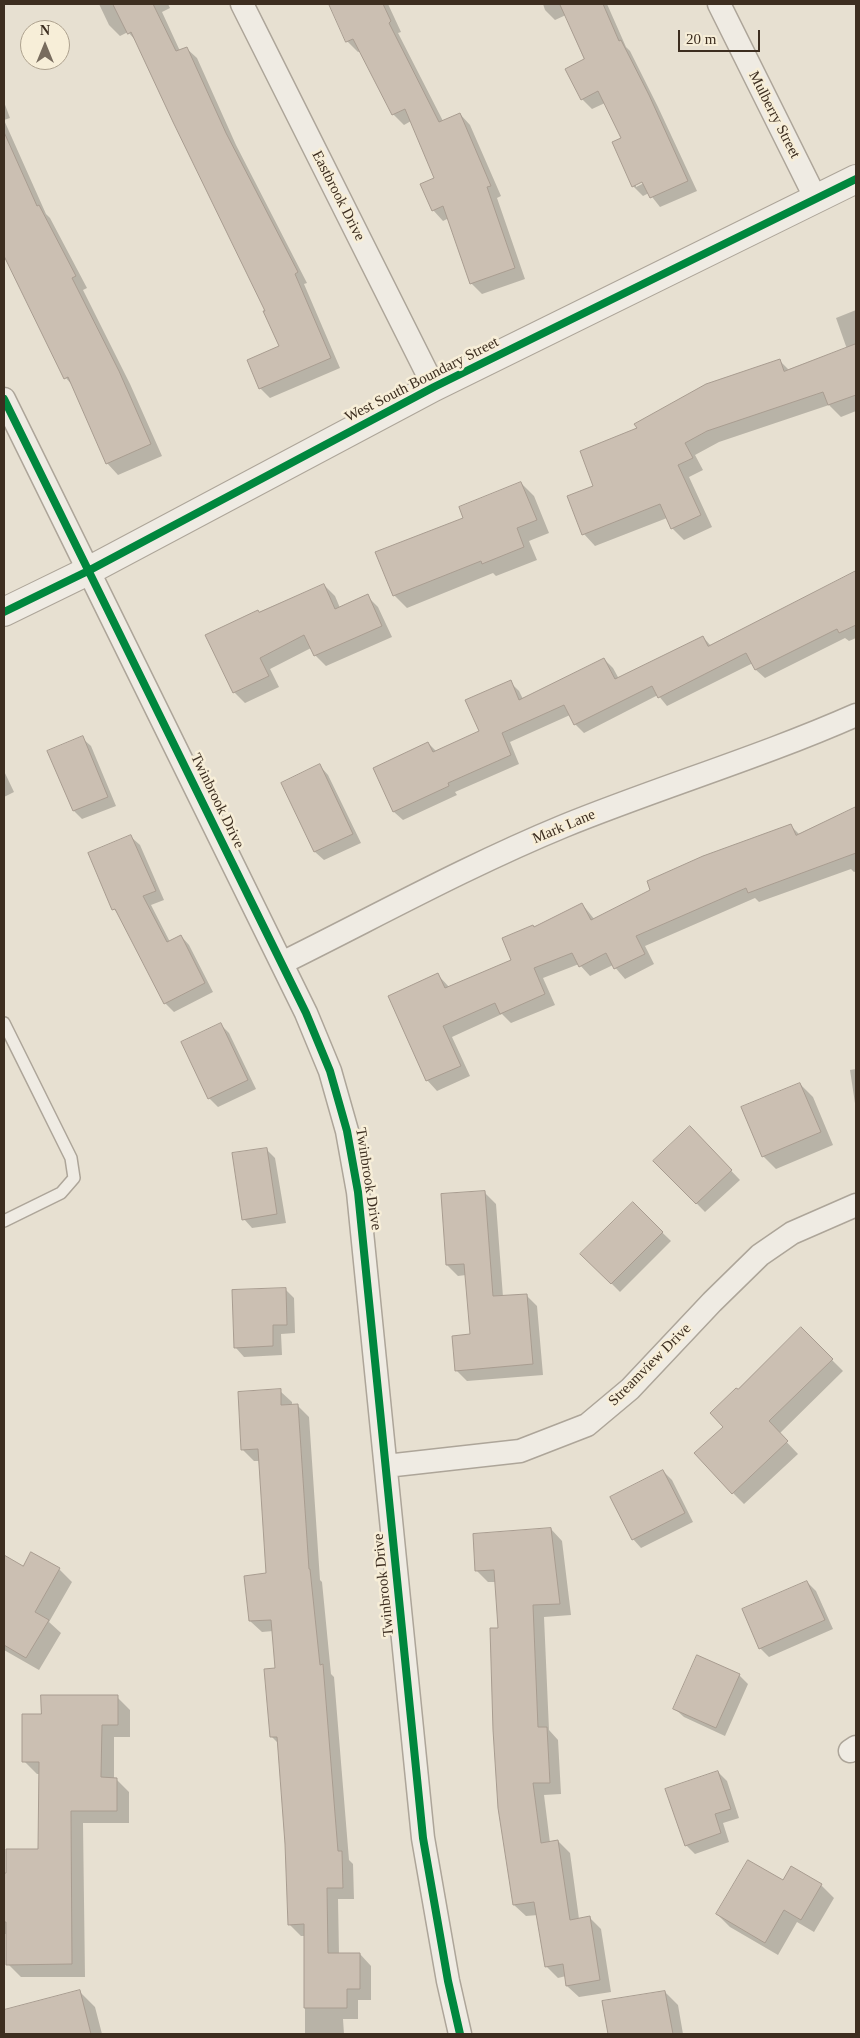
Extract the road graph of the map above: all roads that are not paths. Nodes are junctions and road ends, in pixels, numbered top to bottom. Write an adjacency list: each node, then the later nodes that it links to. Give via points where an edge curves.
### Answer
1 (242, 4): 5 (street, Eastbrook Drive)
2 (718, 4): 4 (street, Mulberry Street)
3 (856, 179): 4 (street, West South Boundary Street)
4 (816, 199): 5 (street, West South Boundary Street)
5 (434, 387): 7 (street, West South Boundary Street)
6 (4, 399): 7 (street, Twinbrook Drive)
7 (88, 571): 8 (street, West South Boundary Street); 10 (street, Twinbrook Drive)
8 (4, 612)
9 (856, 715): 10 (street, Mark Lane, via 798,740 562,827)
10 (282, 963): 14 (street, Twinbrook Drive, via 330,1071 347,1130 358,1192)
11 (5, 1028): 13 (lane, via 71,1158 74,1178 61,1193)
12 (856, 1205): 14 (street, Streamview Drive, via 792,1233 760,1255 630,1389 587,1424 520,1451)
13 (4, 1221)
14 (386, 1466): 15 (street, Twinbrook Drive, via 423,1838)
15 (460, 2034)

